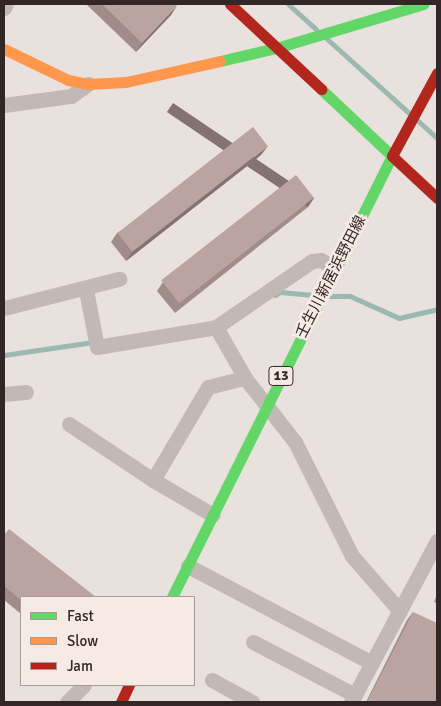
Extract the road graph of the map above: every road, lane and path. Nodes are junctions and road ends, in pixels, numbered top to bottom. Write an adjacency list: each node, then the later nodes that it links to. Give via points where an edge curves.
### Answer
1 (6, 4): 4 (street)
2 (230, 4): 5 (main road)
3 (424, 4): 5 (main road)
4 (4, 8)
5 (276, 48): 8 (main road, via 126,82); 10 (main road)
6 (4, 49): 8 (main road, via 68,80)
7 (437, 73): 10 (main road, 壬生川新居浜野田線)
8 (88, 84): 9 (street, via 71,96)
9 (4, 104)
10 (392, 156): 11 (main road); 12 (main road, 壬生川新居浜野田線 / 13)
11 (437, 198)
12 (334, 268): 16 (street, via 321,260 312,261); 20 (main road, 壬生川新居浜野田線 / 13)
13 (119, 279): 14 (street)
14 (86, 290): 15 (street); 16 (street, via 97,347)
15 (4, 308)
16 (216, 327): 17 (street)
17 (245, 378): 20 (street); 22 (street, via 208,388)
18 (26, 392): 19 (street)
19 (4, 394)
20 (266, 405): 23 (main road, 壬生川新居浜野田線 / 13); 27 (street, via 295,442 352,556)
21 (69, 424): 22 (street)
22 (153, 480): 23 (street)
23 (213, 514): 25 (main road, 壬生川新居浜野田線 / 13)
24 (437, 541): 27 (street)
25 (188, 566): 26 (main road, 壬生川新居浜野田線 / 13); 29 (street)
26 (173, 596)
27 (400, 611): 29 (street)
28 (253, 642): 33 (street)
29 (372, 663): 33 (street)
30 (212, 680): 36 (street)
31 (83, 686): 34 (street)
32 (129, 686): 35 (main road)
33 (353, 698)
34 (68, 702)
35 (121, 702)
36 (252, 702)

